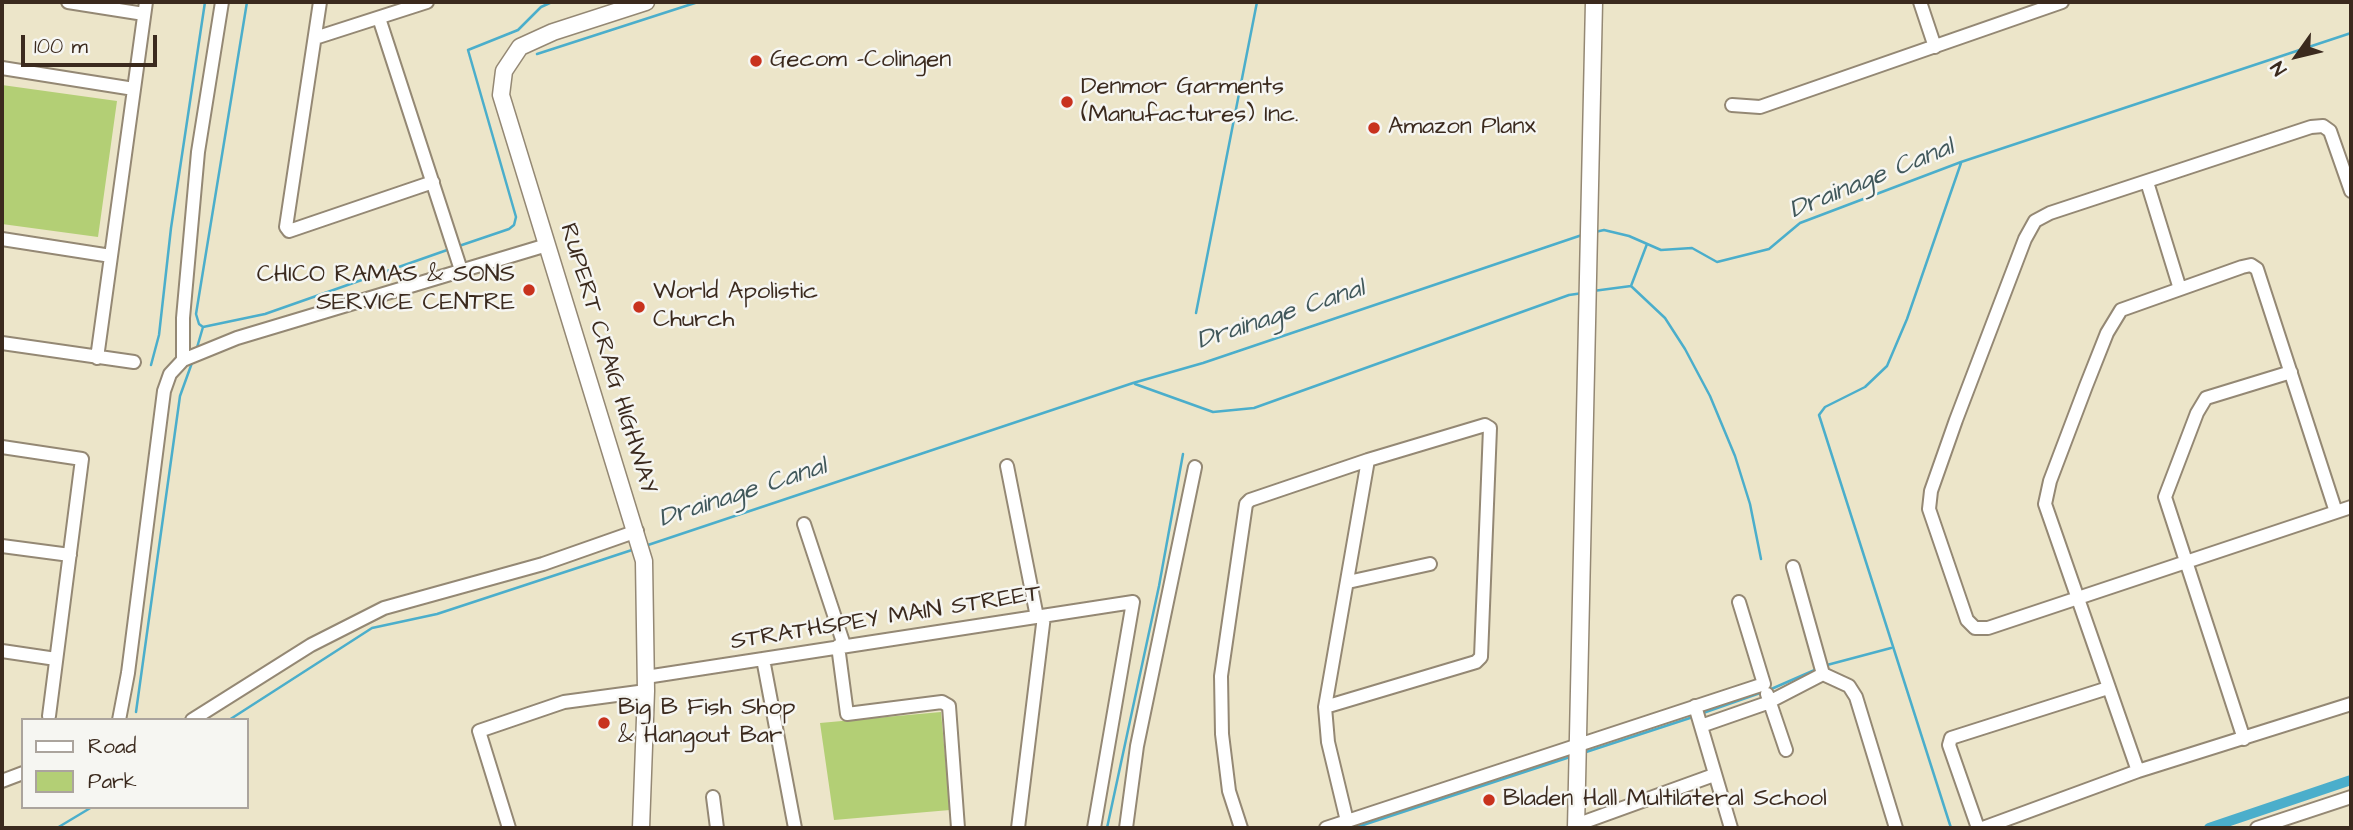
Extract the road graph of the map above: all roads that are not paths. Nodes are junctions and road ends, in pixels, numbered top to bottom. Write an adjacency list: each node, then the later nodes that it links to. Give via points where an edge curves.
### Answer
1 (68, 2): 10 (street)
2 (222, 2): 28 (street, via 198,152)
3 (320, 2): 13 (street)
4 (427, 2): 12 (street)
5 (646, 2): 22 (main road, RUPERT CRAIG HIGHWAY, via 520,47 504,71 501,95)
6 (1594, 2): 65 (main road)
7 (1920, 2): 14 (street)
8 (2016, 2): 11 (street)
9 (2062, 2): 11 (street)
10 (145, 8): 16 (street)
11 (2021, 16): 14 (street)
12 (379, 18): 13 (street); 18 (street)
13 (315, 38): 18 (street, via 286,226 289,231)
14 (1935, 47): 17 (street, via 1760,107)
15 (2, 68): 16 (street)
16 (134, 89): 23 (street)
17 (1732, 105)
18 (433, 181): 24 (street)
19 (2147, 182): 20 (street, via 2323,126 2337,145); 25 (street); 45 (street, via 2035,221 1931,491 1929,509 1967,620 1975,628 1988,628)
20 (2351, 191)
21 (2, 239): 23 (street)
22 (547, 245): 24 (street); 38 (main road, RUPERT CRAIG HIGHWAY)
23 (111, 256): 27 (street)
24 (461, 270): 28 (street, via 237,338)
25 (2180, 289): 30 (street, via 2242,267 2257,269); 45 (street, via 2121,310 2114,318 2050,481 2045,505)
26 (2, 344): 27 (street)
27 (97, 358): 29 (street)
28 (183, 360): 61 (street, via 170,374 164,391)
29 (134, 362)
30 (2291, 372): 36 (street); 41 (street, via 2206,398 2197,413 2165,497)
31 (2, 447): 40 (street, via 82,459)
32 (1368, 460): 44 (street); 59 (street, via 1485,425 1490,428 1480,657 1476,662); 83 (street, via 1246,504 1221,676 1229,791)
33 (1007, 466): 47 (street)
34 (1195, 467): 82 (street, via 1137,746)
35 (2351, 507): 36 (street)
36 (2336, 512): 41 (street)
37 (804, 524): 48 (street)
38 (638, 534): 53 (main road, RUPERT CRAIG HIGHWAY, via 644,561); 62 (street, via 384,608 311,645)
39 (2, 546): 40 (street)
40 (70, 555): 50 (street)
41 (2185, 563): 45 (street); 64 (street)
42 (1430, 564): 44 (street)
43 (1793, 567): 52 (street)
44 (1348, 582): 59 (street)
45 (2077, 596): 55 (street)
46 (1739, 602): 54 (street)
47 (1040, 616): 48 (street, STRATHSPEY MAIN STREET); 80 (street); 81 (street, STRATHSPEY MAIN STREET, via 1133,602)
48 (841, 645): 51 (street, STRATHSPEY MAIN STREET); 79 (street, via 847,714 942,702 949,706)
49 (2, 651): 50 (street)
50 (56, 659): 60 (street)
51 (763, 659): 53 (street, STRATHSPEY MAIN STREET); 78 (street)
52 (1823, 674): 56 (street); 86 (street, via 1849,687 1856,697)
53 (646, 684): 75 (street, STRATHSPEY MAIN STREET, via 564,702 479,731); 76 (main road, RUPERT CRAIG HIGHWAY)
54 (1764, 684): 56 (street); 58 (street)
55 (2108, 688): 67 (street); 87 (street, via 1951,738)
56 (1770, 702): 63 (street); 66 (street)
57 (2351, 704): 64 (street)
58 (1695, 706): 63 (street); 65 (street)
59 (1325, 707): 73 (street, via 1328,742)
60 (49, 716)
61 (119, 718)
62 (195, 718)
63 (1701, 726): 69 (street)
64 (2244, 739): 67 (street)
65 (1579, 743): 73 (street); 74 (main road)
66 (1786, 750)
67 (2138, 771): 87 (street)
68 (21, 775): 70 (street)
69 (1714, 775): 74 (street); 85 (street)
70 (2, 781)
71 (713, 797): 77 (street)
72 (2351, 797): 88 (street)
73 (1348, 821): 84 (street)
74 (1576, 827)
75 (509, 828)
76 (640, 828)
77 (717, 828)
78 (795, 828)
79 (958, 828)
80 (1018, 828)
81 (1094, 828)
82 (1126, 828)
83 (1241, 828)
84 (1326, 828)
85 (1731, 828)
86 (1896, 828)
87 (1980, 828)
88 (2257, 828)

